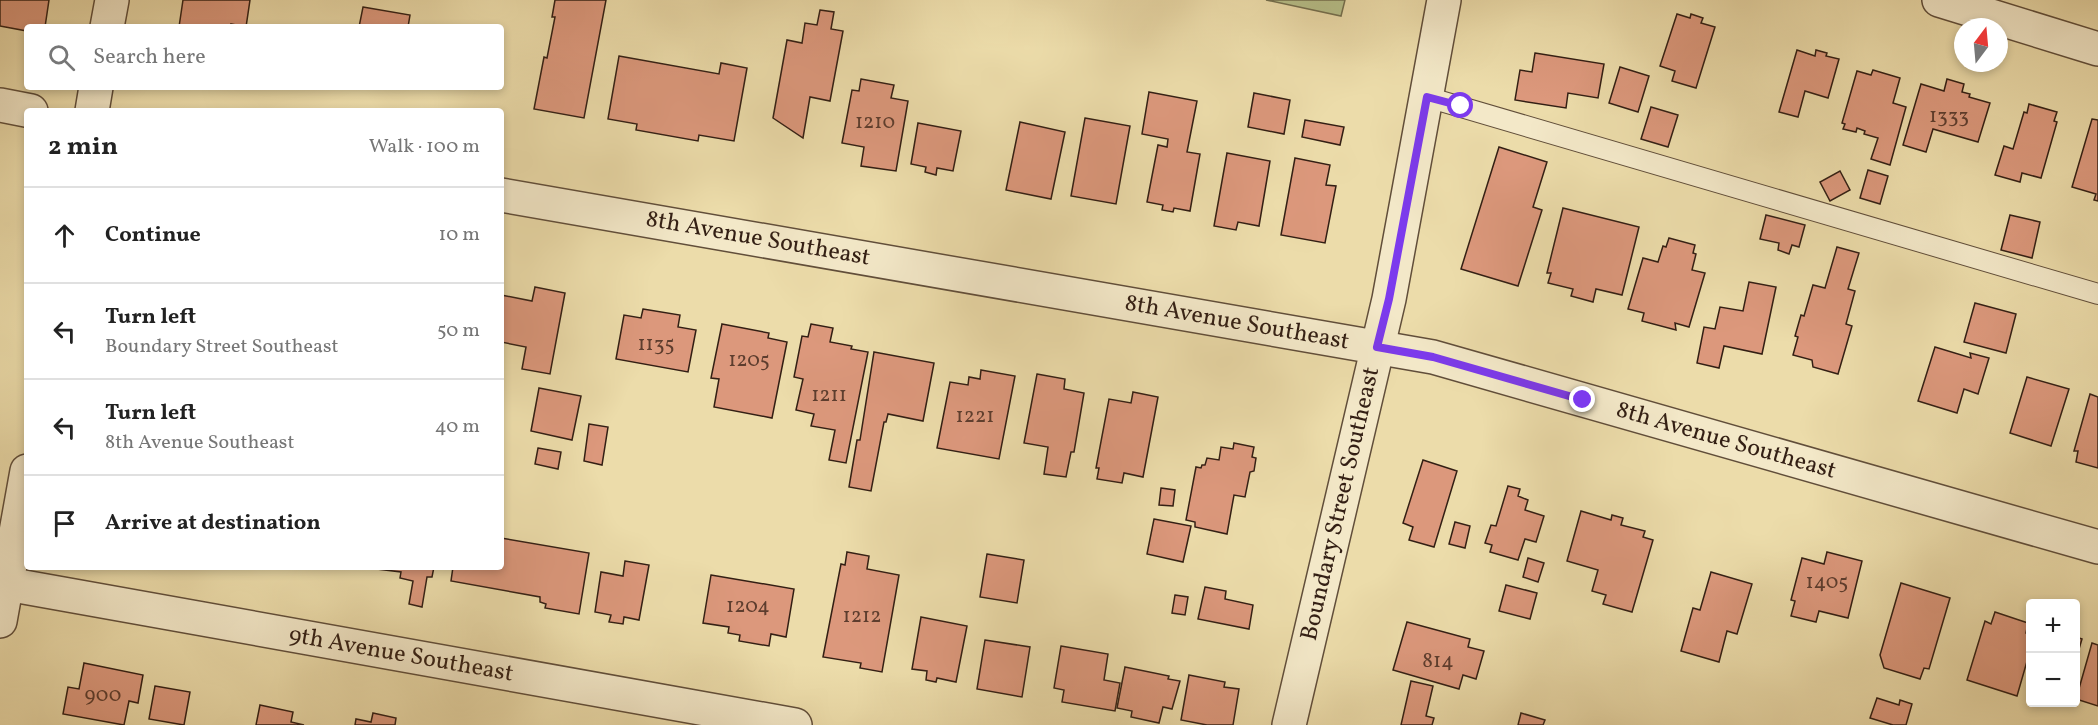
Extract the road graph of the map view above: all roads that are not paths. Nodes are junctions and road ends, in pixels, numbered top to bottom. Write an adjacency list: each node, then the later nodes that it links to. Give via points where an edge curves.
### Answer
1 (112, 0): 4 (street)
2 (1444, 0): 7 (street, Boundary Street Southeast)
3 (1939, 0): 5 (street)
4 (108, 24)
5 (2098, 49)
6 (96, 90): 9 (street)
7 (1427, 97): 12 (lane); 13 (street, Boundary Street Southeast)
8 (0, 105): 10 (street)
9 (92, 108)
10 (24, 110)
11 (504, 196): 13 (street, 8th Avenue Southeast)
12 (2098, 294)
13 (1377, 347): 15 (street, 8th Avenue Southeast, via 1433,357); 19 (street, Boundary Street Southeast)
14 (24, 488): 16 (street)
15 (2098, 547)
16 (7, 584): 17 (street); 18 (street, 9th Avenue Southeast)
17 (0, 621)
18 (795, 725)
19 (1289, 725)

